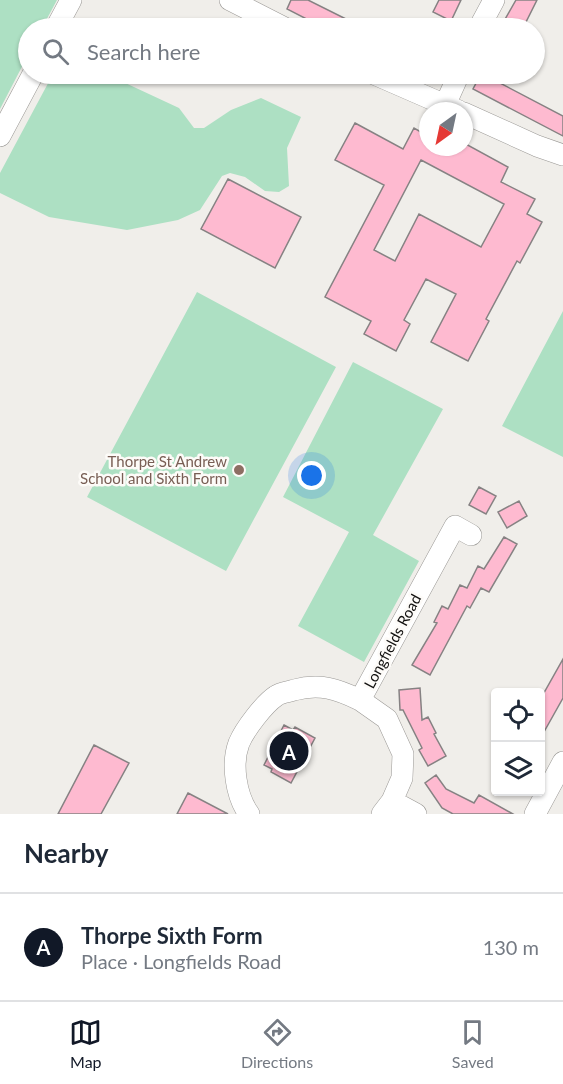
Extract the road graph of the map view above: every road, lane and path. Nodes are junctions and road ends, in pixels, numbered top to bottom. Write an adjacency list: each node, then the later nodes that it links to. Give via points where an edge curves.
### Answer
1 (71, 0): 4 (street)
2 (230, 0): 5 (street)
3 (494, 0): 6 (street)
4 (61, 18)
5 (265, 18)
6 (484, 18)
7 (28, 84): 13 (street)
8 (397, 84): 10 (street)
9 (458, 84): 11 (street)
10 (438, 102)
11 (457, 102)
12 (473, 118): 14 (street)
13 (0, 136)
14 (563, 155)
15 (457, 525): 16 (street, Longfields Road)
16 (360, 700): 18 (street, Longfields Road, via 387,719 403,754 402,778); 19 (street, via 339,690 310,686 277,695 264,708 239,743 236,763 243,806)
17 (563, 762): 21 (street)
18 (387, 808): 20 (street)
19 (249, 814)
20 (416, 814)
21 (535, 814)

